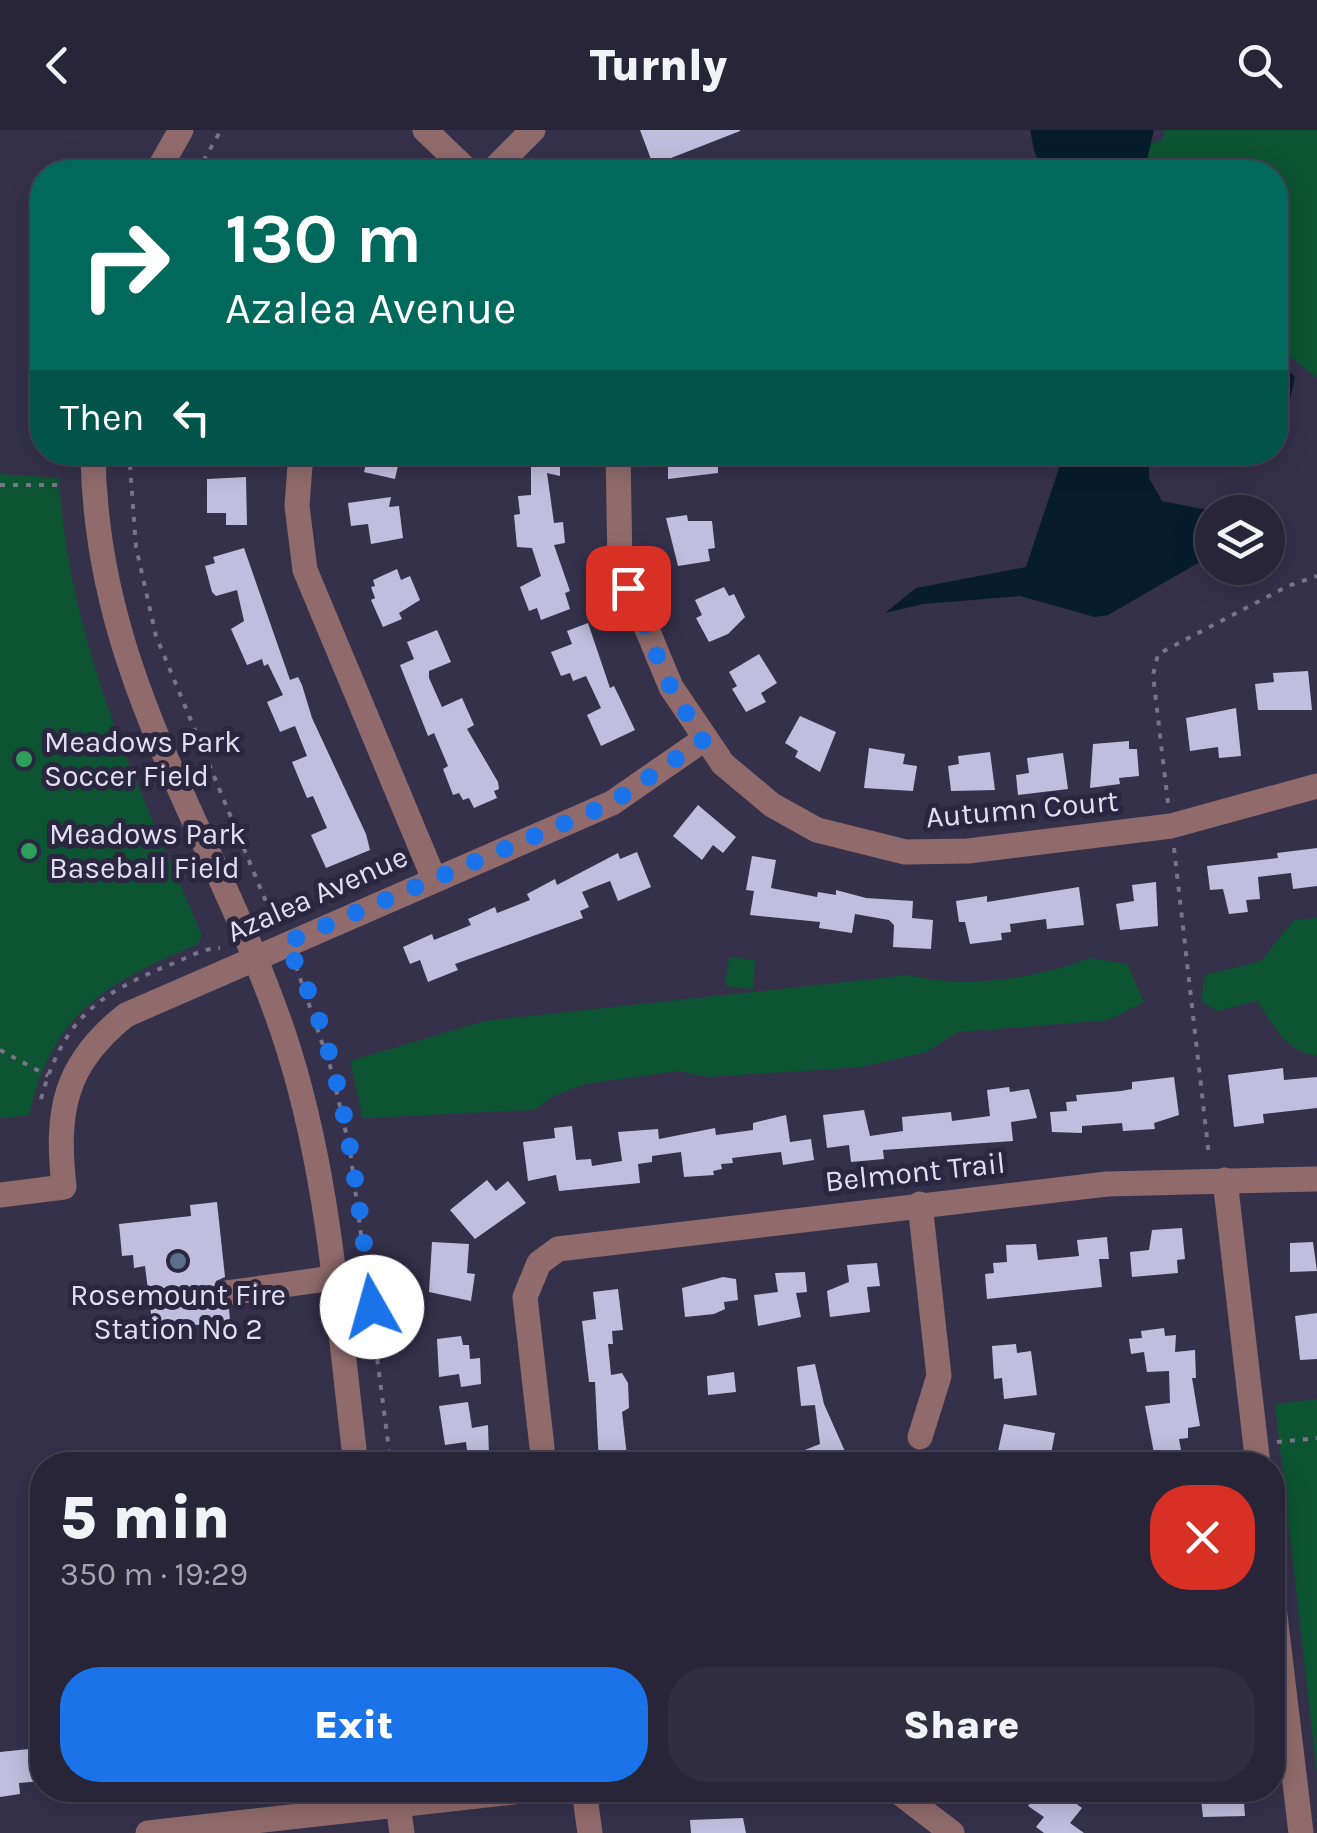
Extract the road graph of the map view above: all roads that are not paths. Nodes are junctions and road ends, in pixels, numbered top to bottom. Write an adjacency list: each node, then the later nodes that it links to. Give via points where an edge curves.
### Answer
1 (181, 130): 4 (street)
2 (425, 130): 5 (street)
3 (533, 130): 6 (street)
4 (164, 160)
5 (456, 160)
6 (503, 160)
7 (95, 465): 13 (street, via 102,568 126,661)
8 (301, 465): 12 (street, via 297,506 305,570)
9 (618, 465): 10 (street, Autumn Court, via 620,564 671,688)
10 (703, 740): 11 (street, Autumn Court, via 750,788 793,818 845,840 905,852 968,851 1171,826); 12 (street, Azalea Avenue, via 624,797)
11 (1317, 786)
12 (434, 878): 13 (street, Azalea Avenue)
13 (252, 958): 16 (street, Azalea Avenue, via 137,1008 102,1034 62,1107 64,1187); 18 (street, via 306,1109)
14 (1317, 1179): 15 (street, Belmont Trail)
15 (1225, 1180): 17 (street, Belmont Trail, via 1136,1181); 23 (street)
16 (0, 1195)
17 (920, 1204): 20 (street, via 939,1376); 22 (street, Belmont Trail, via 569,1245 548,1255 532,1274 525,1310)
18 (332, 1278): 19 (street); 21 (street)
19 (227, 1293)
20 (920, 1437)
21 (354, 1452)
22 (542, 1452)
23 (1257, 1452)
24 (1285, 1703): 34 (street)
25 (368, 1802): 29 (street)
26 (398, 1802): 31 (street)
27 (586, 1802): 32 (street)
28 (912, 1802): 33 (street)
29 (212, 1829): 30 (street)
30 (148, 1833)
31 (402, 1833)
32 (590, 1833)
33 (952, 1833)
34 (1300, 1833)

